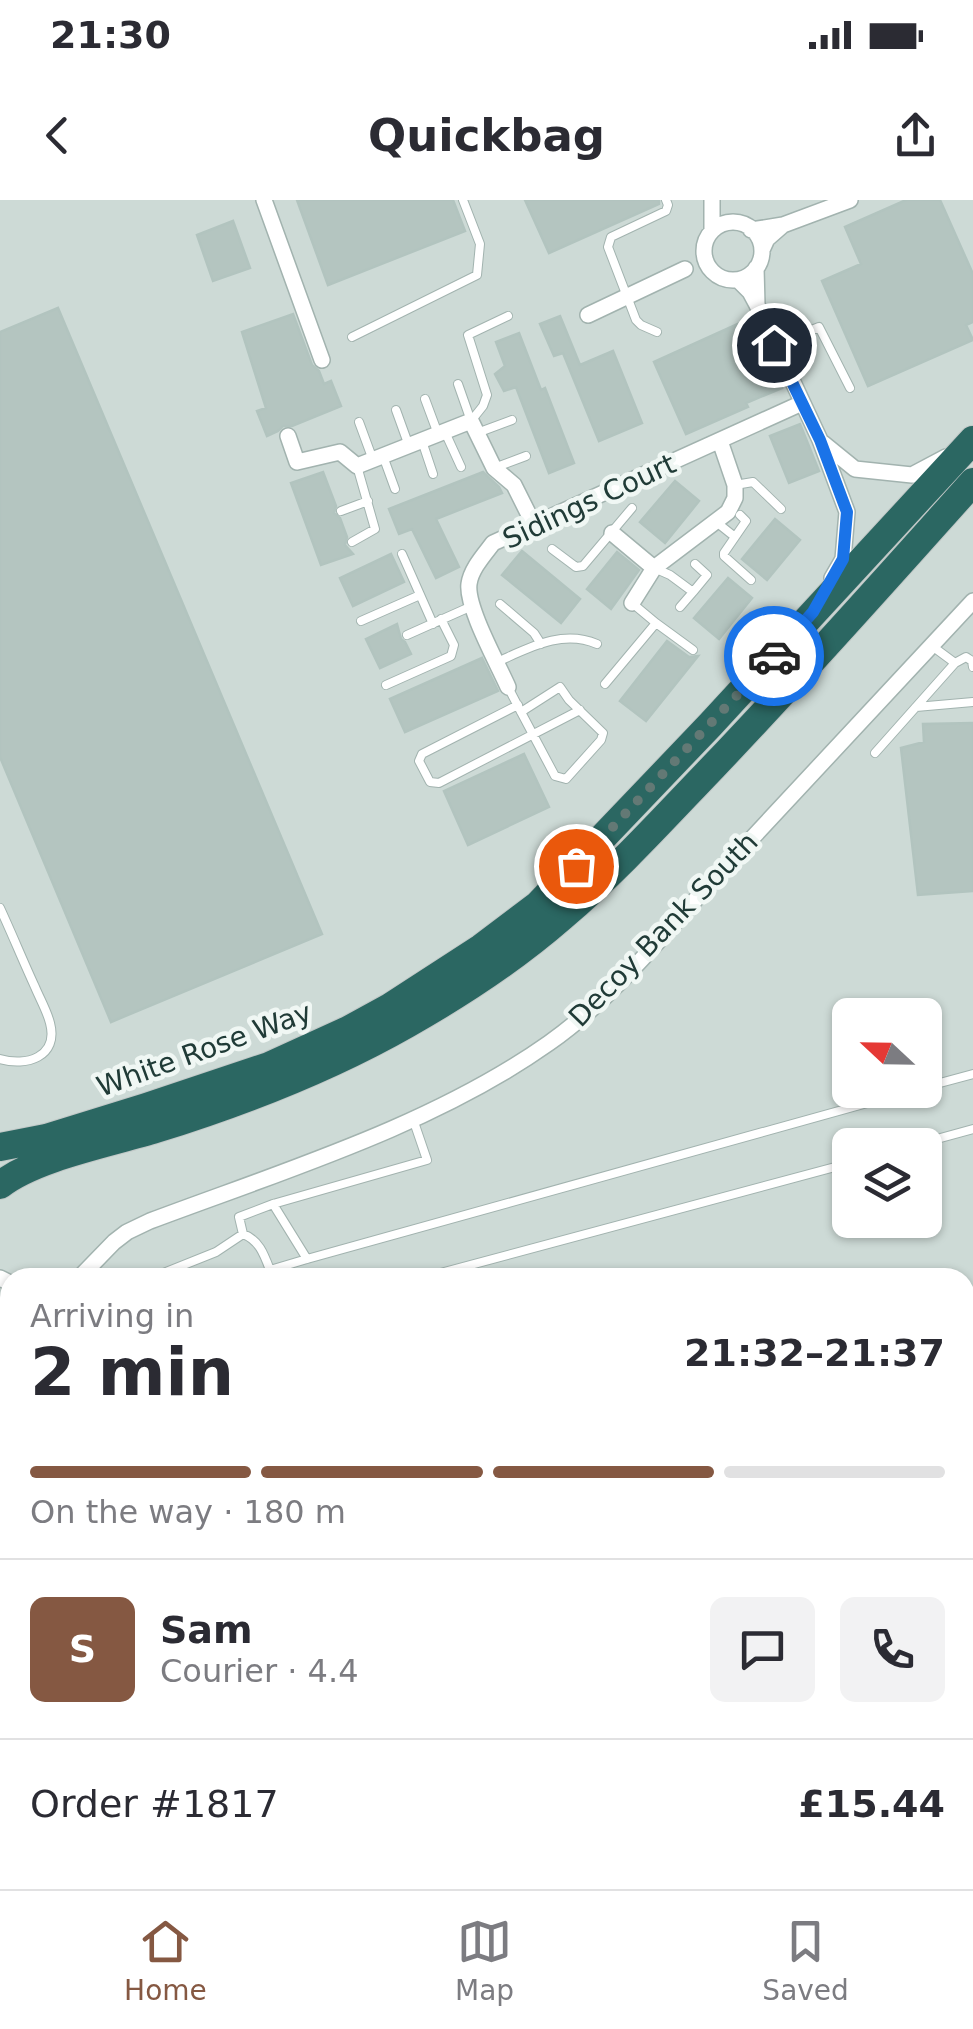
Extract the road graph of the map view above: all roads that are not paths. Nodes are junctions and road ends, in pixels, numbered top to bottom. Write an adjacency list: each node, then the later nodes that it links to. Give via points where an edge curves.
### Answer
1 (264, 200): 23 (street)
2 (463, 200): 21 (lane, via 480,244 477,275)
3 (666, 200): 16 (lane, via 666,211 608,243)
4 (712, 200): 6 (street); 9 (street)
5 (850, 200): 7 (street)
6 (732, 222): 8 (street); 9 (street)
7 (783, 224): 8 (street); 11 (street)
8 (752, 230): 11 (street)
9 (712, 231): 10 (street)
10 (704, 250): 13 (street); 14 (street)
11 (762, 250): 12 (street)
12 (756, 268): 15 (street); 17 (street)
13 (685, 269): 14 (street); 16 (street)
14 (710, 269): 15 (street)
15 (738, 280): 17 (street)
16 (627, 296): 18 (street); 20 (lane, via 636,320)
17 (757, 305): 22 (street)
18 (588, 315)
19 (508, 316): 31 (lane, via 468,336 487,395)
20 (657, 332)
21 (352, 337)
22 (774, 345): 25 (lane, via 819,327); 27 (street)
23 (322, 360)
24 (458, 384): 31 (lane)
25 (850, 388)
26 (426, 399): 32 (lane)
27 (802, 404): 34 (street); 35 (street, Sidings Court)
28 (396, 410): 36 (lane)
29 (512, 420): 31 (lane)
30 (359, 422): 39 (lane)
31 (474, 427): 32 (street); 41 (street)
32 (442, 433): 36 (street); 40 (lane)
33 (288, 436): 39 (street, via 297,462 340,452)
34 (820, 440): 37 (street, via 855,469 912,475); 68 (street, via 847,512 843,559)
35 (720, 441): 44 (street); 52 (street, Sidings Court)
36 (415, 443): 39 (street); 42 (lane)
37 (971, 443): 68 (highway, White Rose Way)
38 (526, 456): 41 (lane)
39 (371, 461): 45 (lane); 46 (lane)
40 (462, 467)
41 (494, 468): 52 (street, via 514,485)
42 (433, 474)
43 (973, 482): 99 (highway, White Rose Way, via 637,846 493,971 409,1023 281,1086 34,1166)
44 (736, 485): 48 (lane, via 753,482); 51 (street, via 728,512)
45 (395, 489)
46 (368, 501): 49 (lane); 55 (lane, via 374,529)
47 (632, 508): 53 (lane)
48 (781, 509)
49 (341, 511)
50 (740, 514): 54 (lane, via 746,521)
51 (715, 521): 54 (lane); 59 (street)
52 (534, 525): 66 (street, Sidings Court, via 493,544 479,562 469,584)
53 (612, 533): 56 (lane, via 580,567); 59 (street, Sidings Court)
54 (735, 537): 60 (lane, via 724,556)
55 (352, 542)
56 (552, 549)
57 (402, 554): 62 (lane)
58 (695, 564): 61 (lane, via 707,574)
59 (654, 568): 61 (lane); 64 (street)
60 (751, 580)
61 (692, 592): 67 (lane)
62 (420, 595): 69 (lane); 70 (lane)
63 (973, 602): 75 (street, Decoy Bank South)
64 (632, 603): 71 (lane)
65 (500, 604): 73 (lane)
66 (472, 606): 70 (lane); 77 (street)
67 (680, 607)
68 (813, 612): 97 (highway, White Rose Way, via 538,905 435,979 269,1066)
69 (362, 621)
70 (437, 622): 72 (lane); 81 (lane, via 454,645 451,656)
71 (656, 623): 76 (lane); 80 (lane)
72 (407, 635)
73 (541, 644): 74 (lane); 77 (lane)
74 (597, 644)
75 (932, 646): 78 (lane); 94 (street, Decoy Bank South, via 582,1017 501,1074)
76 (693, 650)
77 (497, 662): 82 (street)
78 (954, 663): 79 (lane, via 966,657); 84 (lane)
79 (973, 667)
80 (605, 684)
81 (386, 685)
82 (508, 687): 85 (lane)
83 (973, 702): 84 (lane)
84 (916, 707): 88 (lane)
85 (519, 708): 86 (lane, via 560,687); 87 (lane); 87 (lane, via 422,754 427,778 439,783)
86 (580, 710): 87 (lane); 87 (lane, via 603,734 566,780 554,776)
87 (533, 735)
88 (875, 753)
89 (0, 908): 90 (lane, via 52,1026 47,1050 36,1059)
90 (0, 1059)
91 (973, 1074): 92 (lane)
92 (942, 1082)
93 (849, 1108): 102 (lane)
94 (413, 1119): 100 (lane, via 427,1160); 103 (street, Decoy Bank South, via 150,1221 114,1242)
95 (973, 1130): 96 (lane)
96 (942, 1138)
97 (0, 1147)
98 (832, 1167): 107 (lane)
99 (0, 1184)
100 (273, 1204): 101 (lane, via 239,1217); 102 (lane)
101 (242, 1234): 104 (lane); 105 (lane, via 252,1238)
102 (307, 1259): 106 (lane)
103 (89, 1268)
104 (176, 1268)
105 (269, 1268)
106 (285, 1268)
107 (459, 1268)

